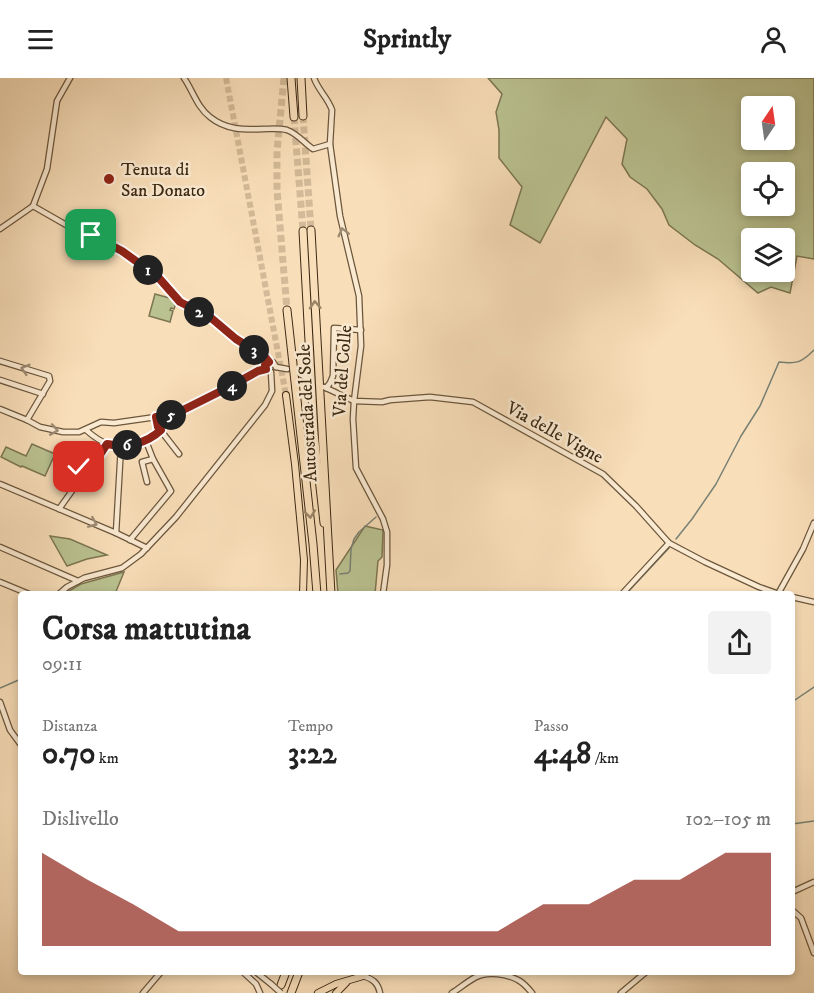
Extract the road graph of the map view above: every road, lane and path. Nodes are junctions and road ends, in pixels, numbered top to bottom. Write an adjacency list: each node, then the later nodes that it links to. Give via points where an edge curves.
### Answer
1 (70, 78): 9 (street, via 57,101 46,169)
2 (184, 78): 8 (street, via 201,108 222,124 235,129 285,130 313,149)
3 (291, 78): 7 (highway)
4 (301, 78): 6 (highway)
5 (314, 78): 8 (street, Via del Colle, via 330,106)
6 (303, 116)
7 (294, 117)
8 (330, 144): 13 (street, Via del Colle, one-way to 8, via 359,296 340,216)
9 (33, 206): 10 (street); 15 (street, via 122,251 158,277 180,302 210,317)
10 (0, 229)
11 (307, 231): 52 (highway, Autostrada del Sole, one-way to 11)
12 (287, 310): 51 (highway, Autostrada del Sole, one-way to 51)
13 (360, 330): 24 (street, Via del Colle, via 362,346); 24 (street, via 334,328 333,376 325,387)
14 (0, 361): 22 (street, one-way to 14, via 49,376)
15 (269, 362): 16 (street); 18 (street, via 265,365)
16 (276, 367): 17 (street); 18 (street)
17 (287, 369)
18 (268, 371): 26 (street, via 258,371 175,414); 45 (street, via 272,391 265,405)
19 (300, 374): 20 (street)
20 (307, 378)
21 (0, 380): 22 (street)
22 (43, 394): 27 (street)
23 (286, 395): 50 (main road, via 303,549)
24 (354, 401): 43 (street, Via delle Vigne, via 430,397 473,402 603,474); 53 (street, Via del Colle, via 356,468 386,525)
25 (0, 409): 27 (street)
26 (156, 417): 28 (street, via 102,422); 29 (street)
27 (27, 420): 28 (street, one-way to 28, via 50,430)
28 (86, 430): 31 (street)
29 (161, 430): 30 (street); 33 (street)
30 (146, 441): 32 (street); 34 (street)
31 (107, 444): 32 (street); 35 (street)
32 (120, 446): 41 (street)
33 (179, 454)
34 (153, 459): 37 (street, via 142,462); 42 (street, via 171,491)
35 (95, 462): 36 (street, via 99,464); 39 (street, via 86,457 73,474 79,481)
36 (92, 478)
37 (147, 482)
38 (0, 484): 39 (street)
39 (59, 508): 41 (street, one-way to 41)
40 (814, 523): 56 (street)
41 (116, 533): 42 (street)
42 (130, 540): 45 (street)
43 (669, 543): 54 (street); 55 (street, Via delle Vigne)
44 (0, 547): 46 (street)
45 (147, 548): 46 (street, via 122,568)
46 (78, 581): 49 (street)
47 (0, 582): 48 (street)
48 (22, 591)
49 (63, 591)
50 (303, 591)
51 (317, 591)
52 (331, 591)
53 (383, 591)
54 (625, 591)
55 (771, 591)
56 (780, 591)
57 (795, 598): 58 (street)
58 (814, 602)
59 (0, 702): 60 (street)
60 (18, 741)
61 (814, 882): 62 (street)
62 (795, 891)
63 (795, 913): 64 (street, via 801,918)
64 (814, 953)
65 (158, 975): 76 (street)
66 (246, 975): 77 (street)
67 (260, 975): 75 (street, bridge)
68 (298, 975): 78 (highway)
69 (363, 975): 74 (main road)
70 (366, 975): 81 (street, via 375,981)
71 (481, 975): 82 (street)
72 (497, 975): 83 (street, via 521,981)
73 (642, 975): 84 (street)
74 (347, 982): 79 (main road); 80 (main road)
75 (281, 989)
76 (143, 993)
77 (260, 993)
78 (291, 993)
79 (318, 993)
80 (336, 993)
81 (380, 993)
82 (453, 993)
83 (532, 993)
84 (621, 993)

